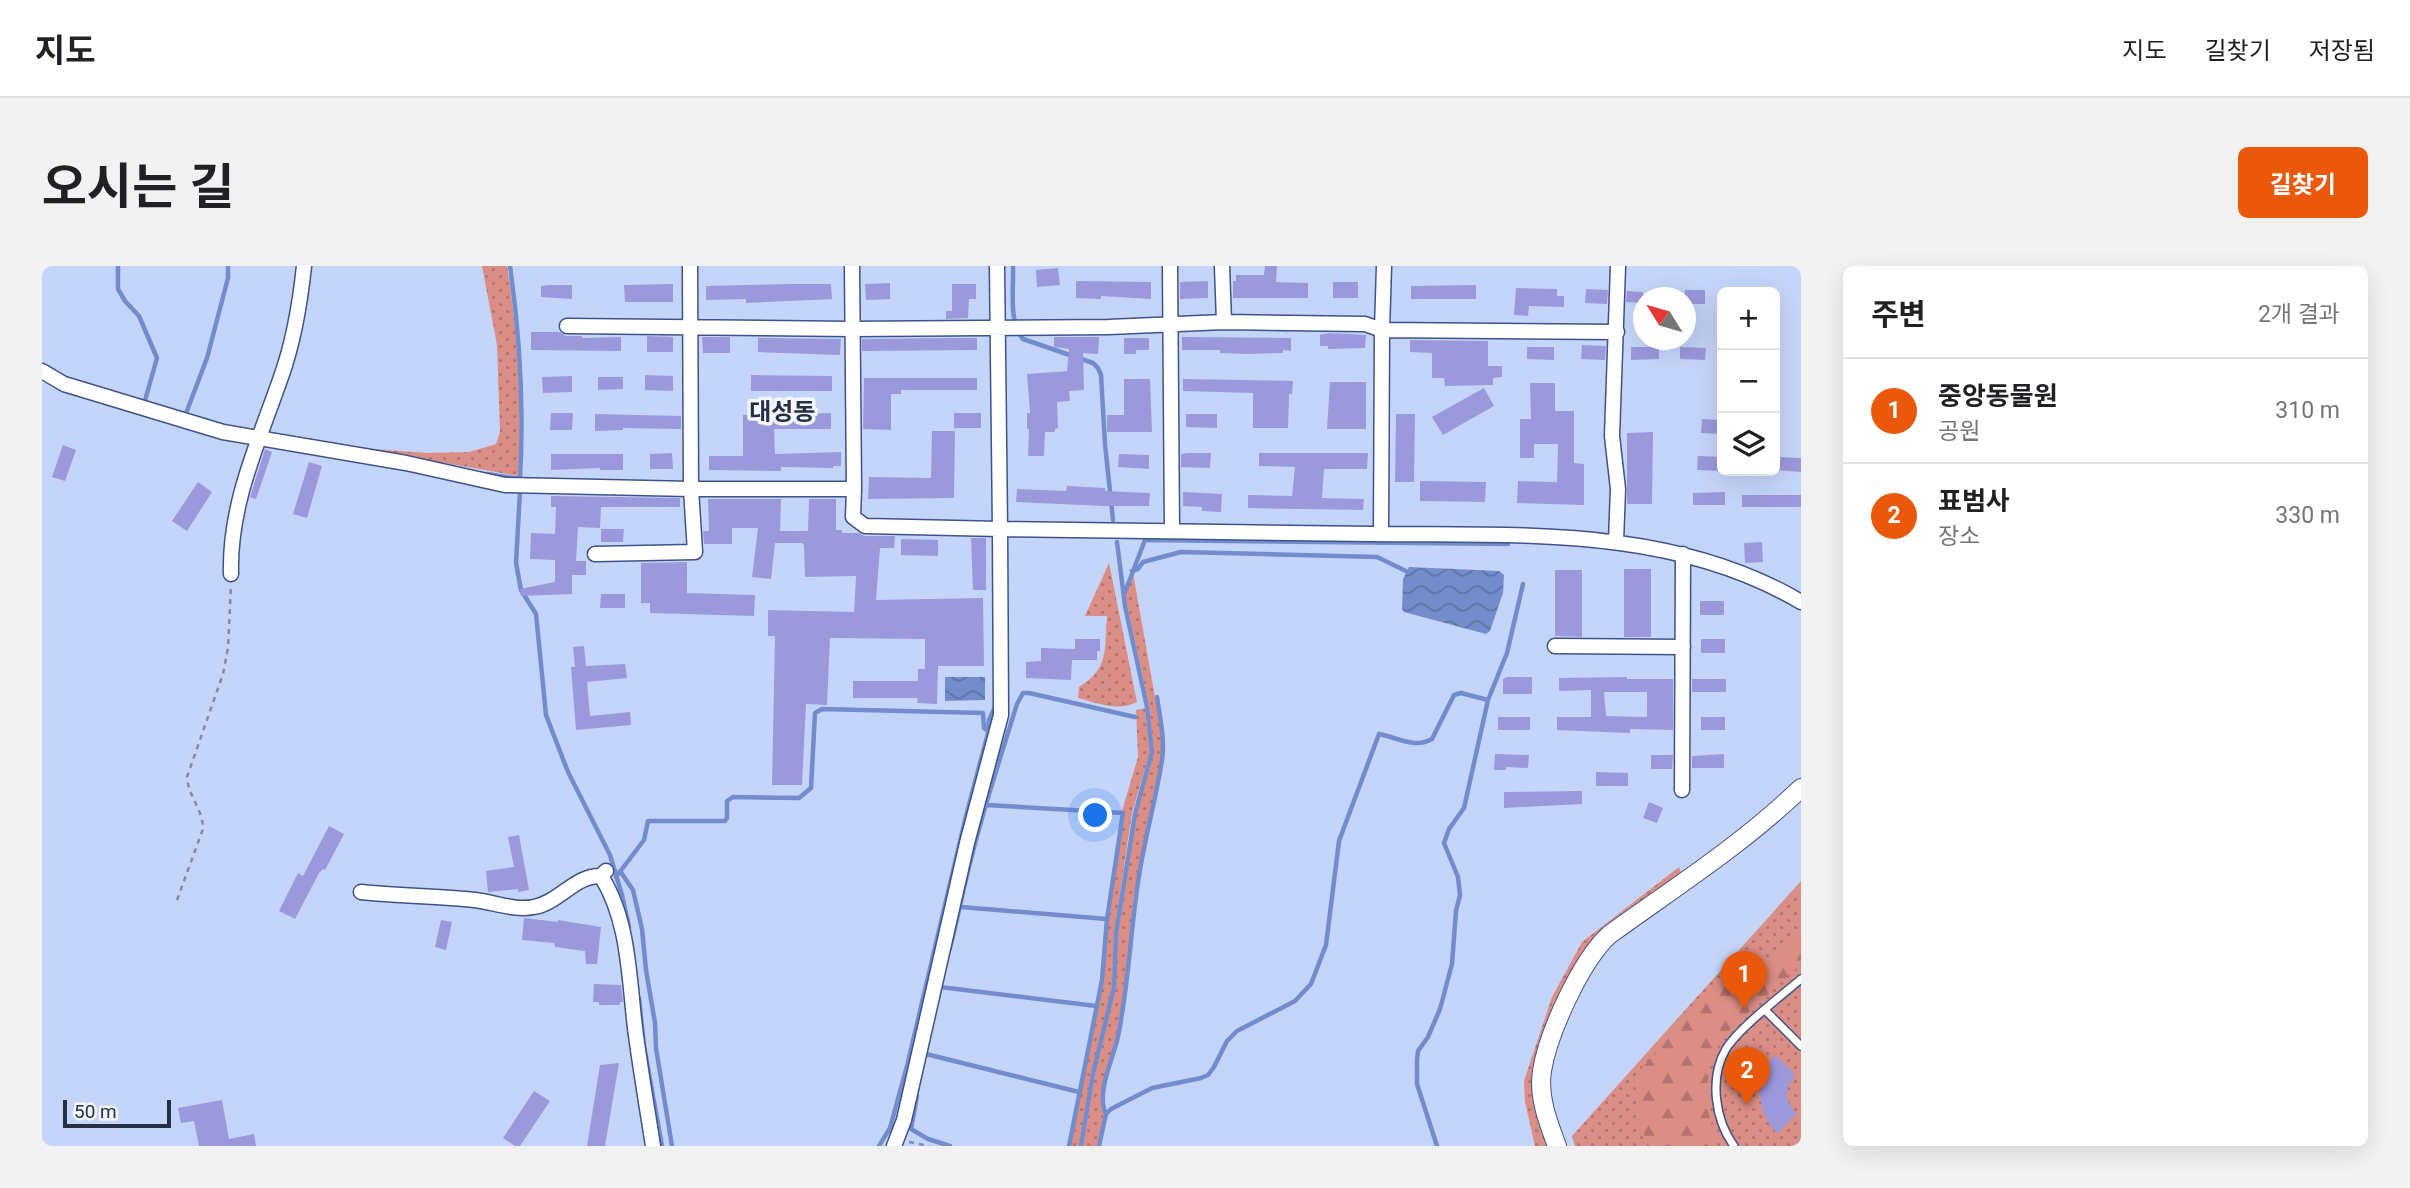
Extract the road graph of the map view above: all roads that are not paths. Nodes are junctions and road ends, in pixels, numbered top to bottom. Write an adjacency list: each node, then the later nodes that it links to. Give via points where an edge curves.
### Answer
1 (304, 266): 18 (street, via 297,320)
2 (690, 266): 13 (street)
3 (852, 266): 14 (street)
4 (997, 266): 12 (street)
5 (1170, 266): 11 (street)
6 (1222, 266): 9 (street)
7 (1384, 266): 15 (street)
8 (1618, 266): 16 (street)
9 (1224, 322): 11 (street); 15 (street, via 1365,324)
10 (568, 326): 13 (street)
11 (1170, 326): 12 (street); 22 (street)
12 (1009, 327): 14 (street); 21 (street)
13 (691, 328): 14 (street); 19 (street)
14 (851, 329): 20 (street)
15 (1382, 330): 16 (street); 23 (street)
16 (1616, 332): 24 (street, via 1612,436 1618,489)
17 (43, 377): 18 (street)
18 (258, 439): 19 (street, via 505,485); 27 (street, via 231,540)
19 (691, 489): 20 (street); 25 (street, via 695,552)
20 (854, 489): 21 (street, via 853,517 864,526)
21 (1000, 529): 22 (street); 37 (street, via 1000,715)
22 (1172, 531): 23 (street)
23 (1381, 534): 24 (street)
24 (1616, 541): 26 (street)
25 (595, 554)
26 (1683, 554): 28 (street, via 1751,576); 30 (street)
27 (231, 574)
28 (1801, 602)
29 (1555, 646): 30 (street)
30 (1682, 647): 32 (street)
31 (1801, 788): 39 (street, via 1736,844 1595,948 1560,1018 1542,1072 1546,1116)
32 (1682, 790)
33 (361, 892): 38 (street, via 531,908 551,902 579,881 603,874 617,907 626,952)
34 (1801, 979): 35 (lane)
35 (1765, 1010): 36 (lane); 40 (lane, via 1731,1042 1720,1063 1716,1098)
36 (1801, 1046)
37 (896, 1143)
38 (653, 1146)
39 (1557, 1146)
40 (1734, 1146)

